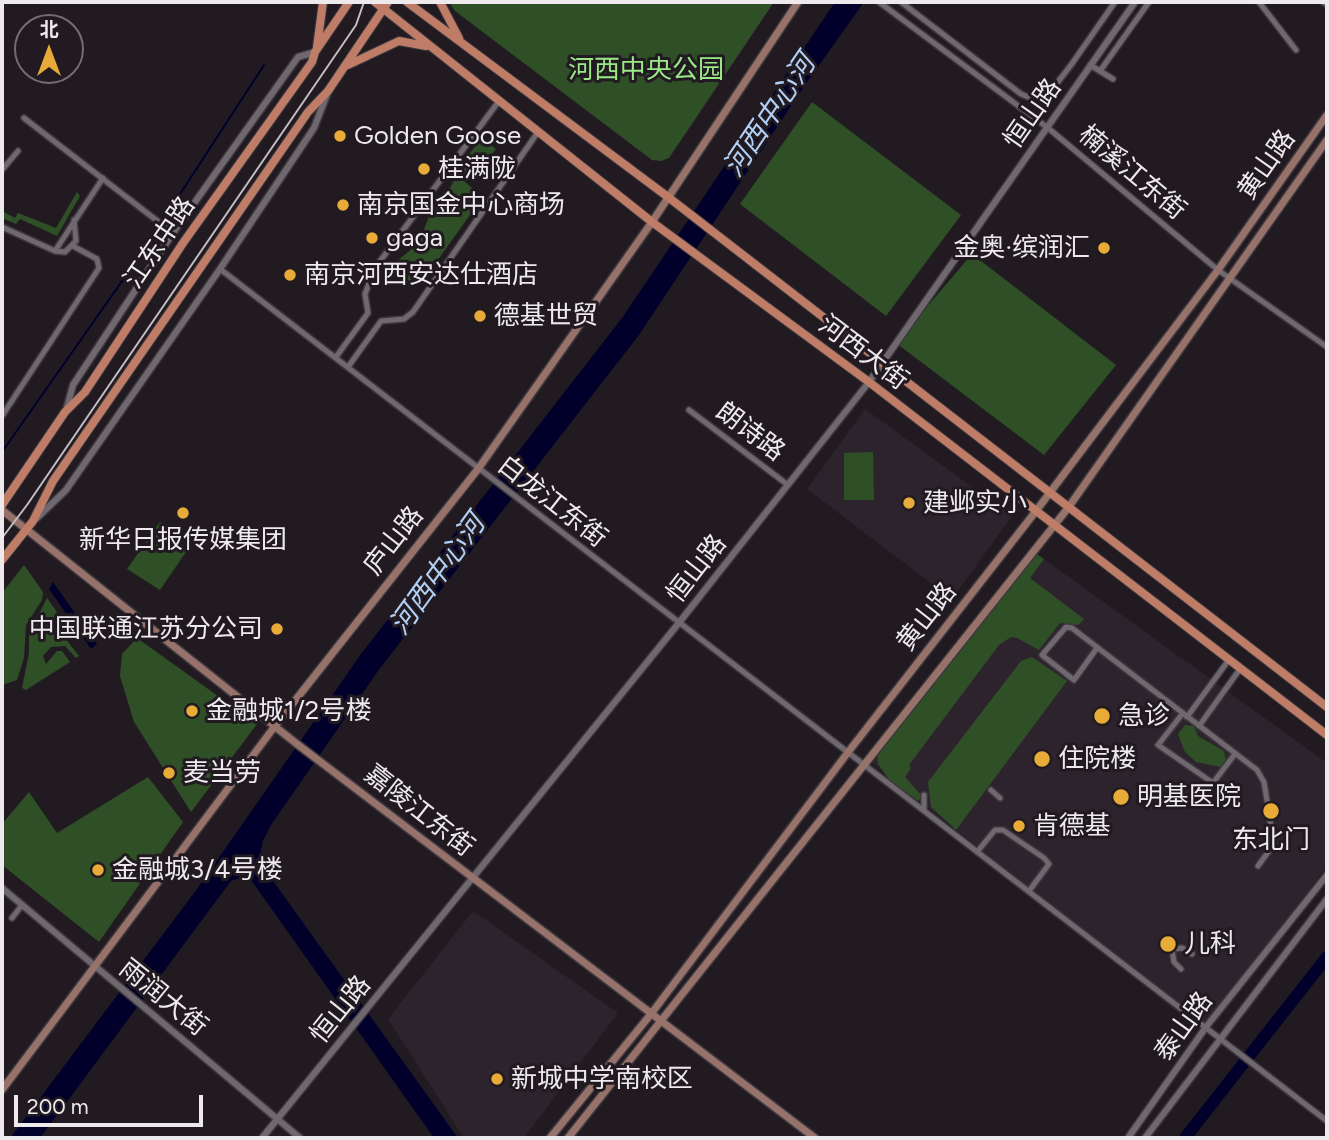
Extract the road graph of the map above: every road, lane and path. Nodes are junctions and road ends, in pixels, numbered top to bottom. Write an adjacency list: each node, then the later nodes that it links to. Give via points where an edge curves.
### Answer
1 (323, 2): 18 (main road)
2 (349, 2): 18 (main road, 江东中路)
3 (375, 2): 14 (main road, 河西大街)
4 (407, 2): 16 (main road, 河西大街)
5 (440, 2): 16 (main road)
6 (798, 2): 36 (main road, 庐山路)
7 (879, 2): 28 (street, 楠溪江东街)
8 (901, 2): 9 (street, via 1038,101 1044,100 1072,65)
9 (1115, 2)
10 (1135, 2): 20 (street, 恒山路)
11 (1149, 2): 22 (street)
12 (1259, 2): 15 (street)
13 (1271, 2): 15 (street)
14 (386, 5): 17 (main road, 河西大街); 21 (main road, 江东中路)
15 (1266, 9): 19 (street)
16 (462, 44): 36 (main road, 河西大街)
17 (432, 47): 21 (main road, via 399,41); 25 (main road, 河西大街)
18 (316, 50): 40 (street, via 298,57); 52 (main road, 江东中路, via 85,392)
19 (1296, 50)
20 (1090, 65): 22 (street); 28 (street, 恒山路)
21 (345, 67): 24 (main road, 江东中路)
22 (1100, 71): 23 (street)
23 (1113, 79)
24 (328, 91): 43 (street, 江东中路, via 314,128); 60 (main road, 江东中路, via 307,112 53,481)
25 (499, 101): 29 (main road, 河西大街); 47 (street, via 375,268 365,294 368,313)
26 (1327, 116): 44 (main road, 黄山路)
27 (24, 118): 35 (street)
28 (1048, 128): 44 (street, 楠溪江东街); 48 (street, 恒山路)
29 (538, 132): 38 (main road, 河西大街); 49 (street, via 413,312 404,319 381,321)
30 (1327, 140): 45 (main road, 黄山路)
31 (18, 151): 33 (street)
32 (2, 155): 33 (street)
33 (9, 161): 34 (street)
34 (2, 170)
35 (103, 178): 37 (street); 40 (street)
36 (668, 197): 38 (main road, 庐山路); 48 (main road, 河西大街)
37 (74, 220): 41 (street); 42 (street)
38 (652, 222): 50 (main road, 河西大街); 54 (main road, 庐山路)
39 (2, 227): 42 (street)
40 (173, 233): 52 (street, via 74,385)
41 (73, 246): 42 (street, via 65,252); 53 (street, via 97,259 99,268)
42 (55, 251)
43 (220, 269): 47 (street, 白龙江东街); 60 (street, 江东中路, via 66,490)
44 (1219, 270): 45 (street, 楠溪江东街); 56 (main road, 黄山路)
45 (1229, 278): 46 (street, 楠溪江东街); 58 (main road, 黄山路)
46 (1327, 347)
47 (336, 357): 49 (street, 白龙江东街)
48 (882, 364): 50 (street, 恒山路); 56 (main road, 河西大街)
49 (348, 367): 54 (street, 白龙江东街)
50 (869, 382): 55 (street, 恒山路); 59 (main road, 河西大街)
51 (689, 410): 55 (street, 朗诗路)
52 (65, 412): 57 (main road, 江东中路)
53 (2, 416)
54 (478, 469): 64 (street, 白龙江东街); 70 (main road, 庐山路)
55 (788, 485): 64 (street, 恒山路)
56 (1049, 493): 58 (main road, 河西大街); 59 (main road, 黄山路)
57 (2, 507): 62 (main road, 嘉陵江东街)
58 (1068, 508): 61 (main road, 黄山路); 68 (main road, 河西大街)
59 (1036, 510): 61 (main road, 河西大街); 73 (main road, 黄山路)
60 (33, 521): 62 (main road, 江东中路)
61 (1055, 525): 66 (main road, 河西大街); 75 (main road, 黄山路)
62 (26, 529): 63 (main road, 江东中路); 70 (main road, 嘉陵江东街)
63 (2, 559)
64 (678, 624): 73 (street, 白龙江东街); 83 (street, 恒山路)
65 (1097, 648): 65 (street, via 1074,680 1042,654 1066,626); 69 (street)
66 (1228, 661): 67 (main road, 河西大街); 69 (street)
67 (1240, 669): 71 (street); 72 (main road, 河西大街)
68 (1327, 707)
69 (1185, 715): 71 (street); 74 (street, via 1158,745 1213,783)
70 (275, 726): 83 (main road, 嘉陵江东街); 90 (main road, 庐山路)
71 (1199, 726): 74 (street)
72 (1327, 735)
73 (849, 751): 75 (street, 白龙江东街); 92 (main road, 黄山路)
74 (1236, 754): 81 (street, via 1257,770 1264,782 1274,844)
75 (863, 765): 79 (street, 白龙江东街); 93 (main road, 黄山路)
76 (991, 790): 78 (street)
77 (924, 795): 79 (street)
78 (1000, 798)
79 (924, 811): 80 (street, 白龙江东街)
80 (977, 852): 85 (street, 白龙江东街); 85 (street, via 995,830 1003,830 1044,858 1049,864)
81 (1258, 866)
82 (1327, 875): 94 (street, 泰山路)
83 (473, 879): 92 (main road, 嘉陵江东街); 97 (street, 恒山路)
84 (2, 888): 87 (street, 雨润大街)
85 (1029, 891): 94 (street, 白龙江东街)
86 (1327, 899): 95 (street, 泰山路)
87 (22, 905): 88 (street); 90 (street, 雨润大街)
88 (12, 918)
89 (1192, 954): 91 (street, via 1172,949 1174,962)
90 (94, 967): 96 (main road, 庐山路); 97 (street, 雨润大街)
91 (1181, 969)
92 (651, 1014): 93 (main road, 嘉陵江东街); 101 (main road, 黄山路)
93 (662, 1023): 102 (main road, 黄山路); 103 (main road, 嘉陵江东街)
94 (1206, 1027): 95 (street, 白龙江东街); 104 (street, 泰山路)
95 (1222, 1040): 98 (street, 白龙江东街); 105 (street, 泰山路)
96 (2, 1090)
97 (277, 1119): 99 (street, 恒山路); 100 (street, 雨润大街)
98 (1327, 1121)
99 (261, 1138)
100 (300, 1138)
101 (550, 1138)
102 (568, 1138)
103 (815, 1138)
104 (1128, 1138)
105 (1145, 1138)

